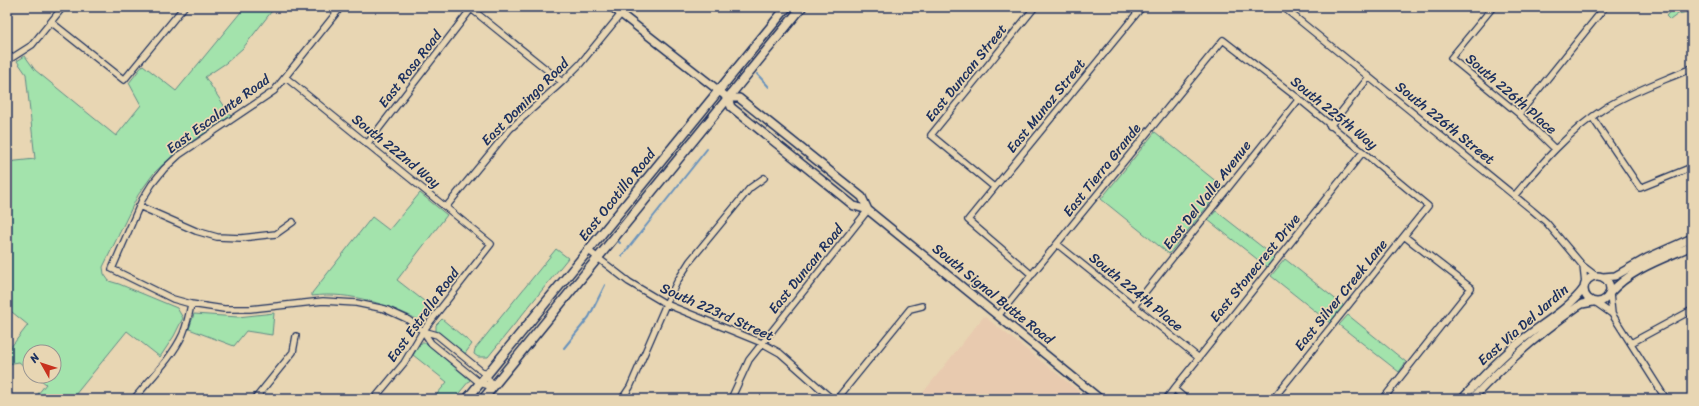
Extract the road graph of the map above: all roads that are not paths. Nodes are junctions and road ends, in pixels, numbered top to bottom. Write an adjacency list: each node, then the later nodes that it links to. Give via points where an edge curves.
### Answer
1 (63, 7): 14 (street)
2 (184, 7): 14 (street, via 124,80)
3 (341, 7): 19 (street, East Escalante Road)
4 (612, 7): 13 (street, South Signal Butte Road)
5 (787, 7): 21 (main road, East Ocotillo Road)
6 (802, 7): 22 (main road, East Ocotillo Road)
7 (1035, 7): 32 (street, East Duncan Street, via 931,135)
8 (1142, 7): 32 (street, East Munoz Street)
9 (1283, 7): 18 (street, South 226th Street)
10 (1493, 7): 24 (street, South 226th Place, via 1451,58)
11 (1605, 7): 24 (street)
12 (470, 8): 20 (street); 27 (street, East Rosa Road)
13 (621, 14): 20 (street, East Domingo Road); 21 (street, South Signal Butte Road)
14 (51, 22): 16 (street, via 32,45)
15 (1223, 40): 23 (street, South 225th Way); 42 (street, East Tierra Grande)
16 (7, 61)
17 (1692, 68): 25 (street, via 1624,97)
18 (1370, 77): 26 (street); 33 (street, South 226th Street)
19 (285, 78): 27 (street, South 222nd Way); 34 (street, East Escalante Road, via 274,91 179,155 152,184)
20 (562, 82): 36 (street, East Domingo Road, via 510,129)
21 (719, 90): 22 (street, South Signal Butte Road); 44 (main road, East Ocotillo Road)
22 (728, 98): 37 (street, South Signal Butte Road, via 731,107 854,206); 37 (street, South Signal Butte Road, via 739,98 862,197); 45 (main road, East Ocotillo Road)
23 (1299, 99): 26 (street, South 225th Way); 55 (street, East Del Valle Avenue)
24 (1519, 114): 28 (street, South 226th Place)
25 (1592, 117): 28 (street); 30 (street, via 1640,188)
26 (1330, 126): 29 (street, South 225th Way)
27 (367, 144): 36 (street, South 222nd Way)
28 (1556, 149): 33 (street)
29 (1363, 152): 35 (street, South 225th Way); 63 (street, East Stonecrest Drive)
30 (1692, 167)
31 (764, 178): 53 (street, via 750,188 690,261)
32 (994, 187): 47 (street, East Munoz Street, via 968,220)
33 (1516, 195): 46 (street, South 226th Street, via 1546,222)
34 (139, 206): 38 (street, via 196,231 217,237 241,238 276,234); 52 (street, East Escalante Road, via 112,269 173,299)
35 (1428, 206): 39 (street, East Silver Creek Lane)
36 (446, 207): 41 (street, South 222nd Way)
37 (868, 210): 58 (street, South Signal Butte Road); 61 (street, East Duncan Road)
38 (293, 222)
39 (1404, 236): 80 (street, East Silver Creek Lane); 81 (street, via 1471,288)
40 (1692, 238): 48 (street, via 1619,274)
41 (491, 244): 59 (street, East Estrella Road)
42 (1057, 244): 47 (street, East Tierra Grande); 55 (street, South 224th Place)
43 (1692, 246): 50 (street, via 1631,274)
44 (589, 251): 45 (street, South 223rd Street); 64 (main road, East Ocotillo Road)
45 (597, 258): 53 (street, South 223rd Street, via 629,282); 66 (main road, East Ocotillo Road)
46 (1583, 266): 48 (street, South 226th Street); 49 (street)
47 (1032, 275): 58 (street, East Tierra Grande)
48 (1600, 276): 49 (street, via 1590,278); 50 (street, via 1608,282)
49 (1584, 286): 51 (street, via 1585,295); 82 (street, East Via Del Jardin, via 1573,301 1504,355)
50 (1610, 294): 51 (street, via 1604,301); 57 (street)
51 (1594, 302): 57 (street); 83 (street, East Via Del Jardin, via 1577,307 1530,343)
52 (192, 304): 59 (street, via 250,309 322,301 356,303 385,309 407,319); 68 (street, via 182,336)
53 (666, 304): 61 (street, South 223rd Street); 73 (street, via 630,387)
54 (922, 306): 76 (street, via 910,309)
55 (1134, 306): 63 (street, South 224th Place)
56 (1692, 310): 62 (street)
57 (1612, 314): 62 (street)
58 (998, 316): 77 (street, South Signal Butte Road)
59 (423, 331): 64 (street, via 437,336); 65 (street, via 430,343); 70 (street, East Estrella Road, via 404,363)
60 (296, 336): 69 (street, via 293,352)
61 (762, 343): 74 (street, East Duncan Road, via 749,360); 75 (street, South 223rd Street, via 780,353)
62 (1631, 343): 84 (street)
63 (1199, 358): 67 (street, East Stonecrest Drive)
64 (486, 375): 65 (main road, East Ocotillo Road); 66 (street)
65 (480, 383): 66 (street); 71 (main road, East Ocotillo Road)
66 (493, 387): 72 (main road, East Ocotillo Road)
67 (1174, 389): 78 (street, East Stonecrest Drive); 79 (street)
68 (134, 399)
69 (255, 399)
70 (374, 399)
71 (467, 399)
72 (483, 399)
73 (622, 399)
74 (731, 399)
75 (832, 399)
76 (837, 399)
77 (1100, 399)
78 (1166, 399)
79 (1186, 399)
80 (1273, 399)
81 (1383, 399)
82 (1462, 399)
83 (1472, 399)
84 (1666, 399)

